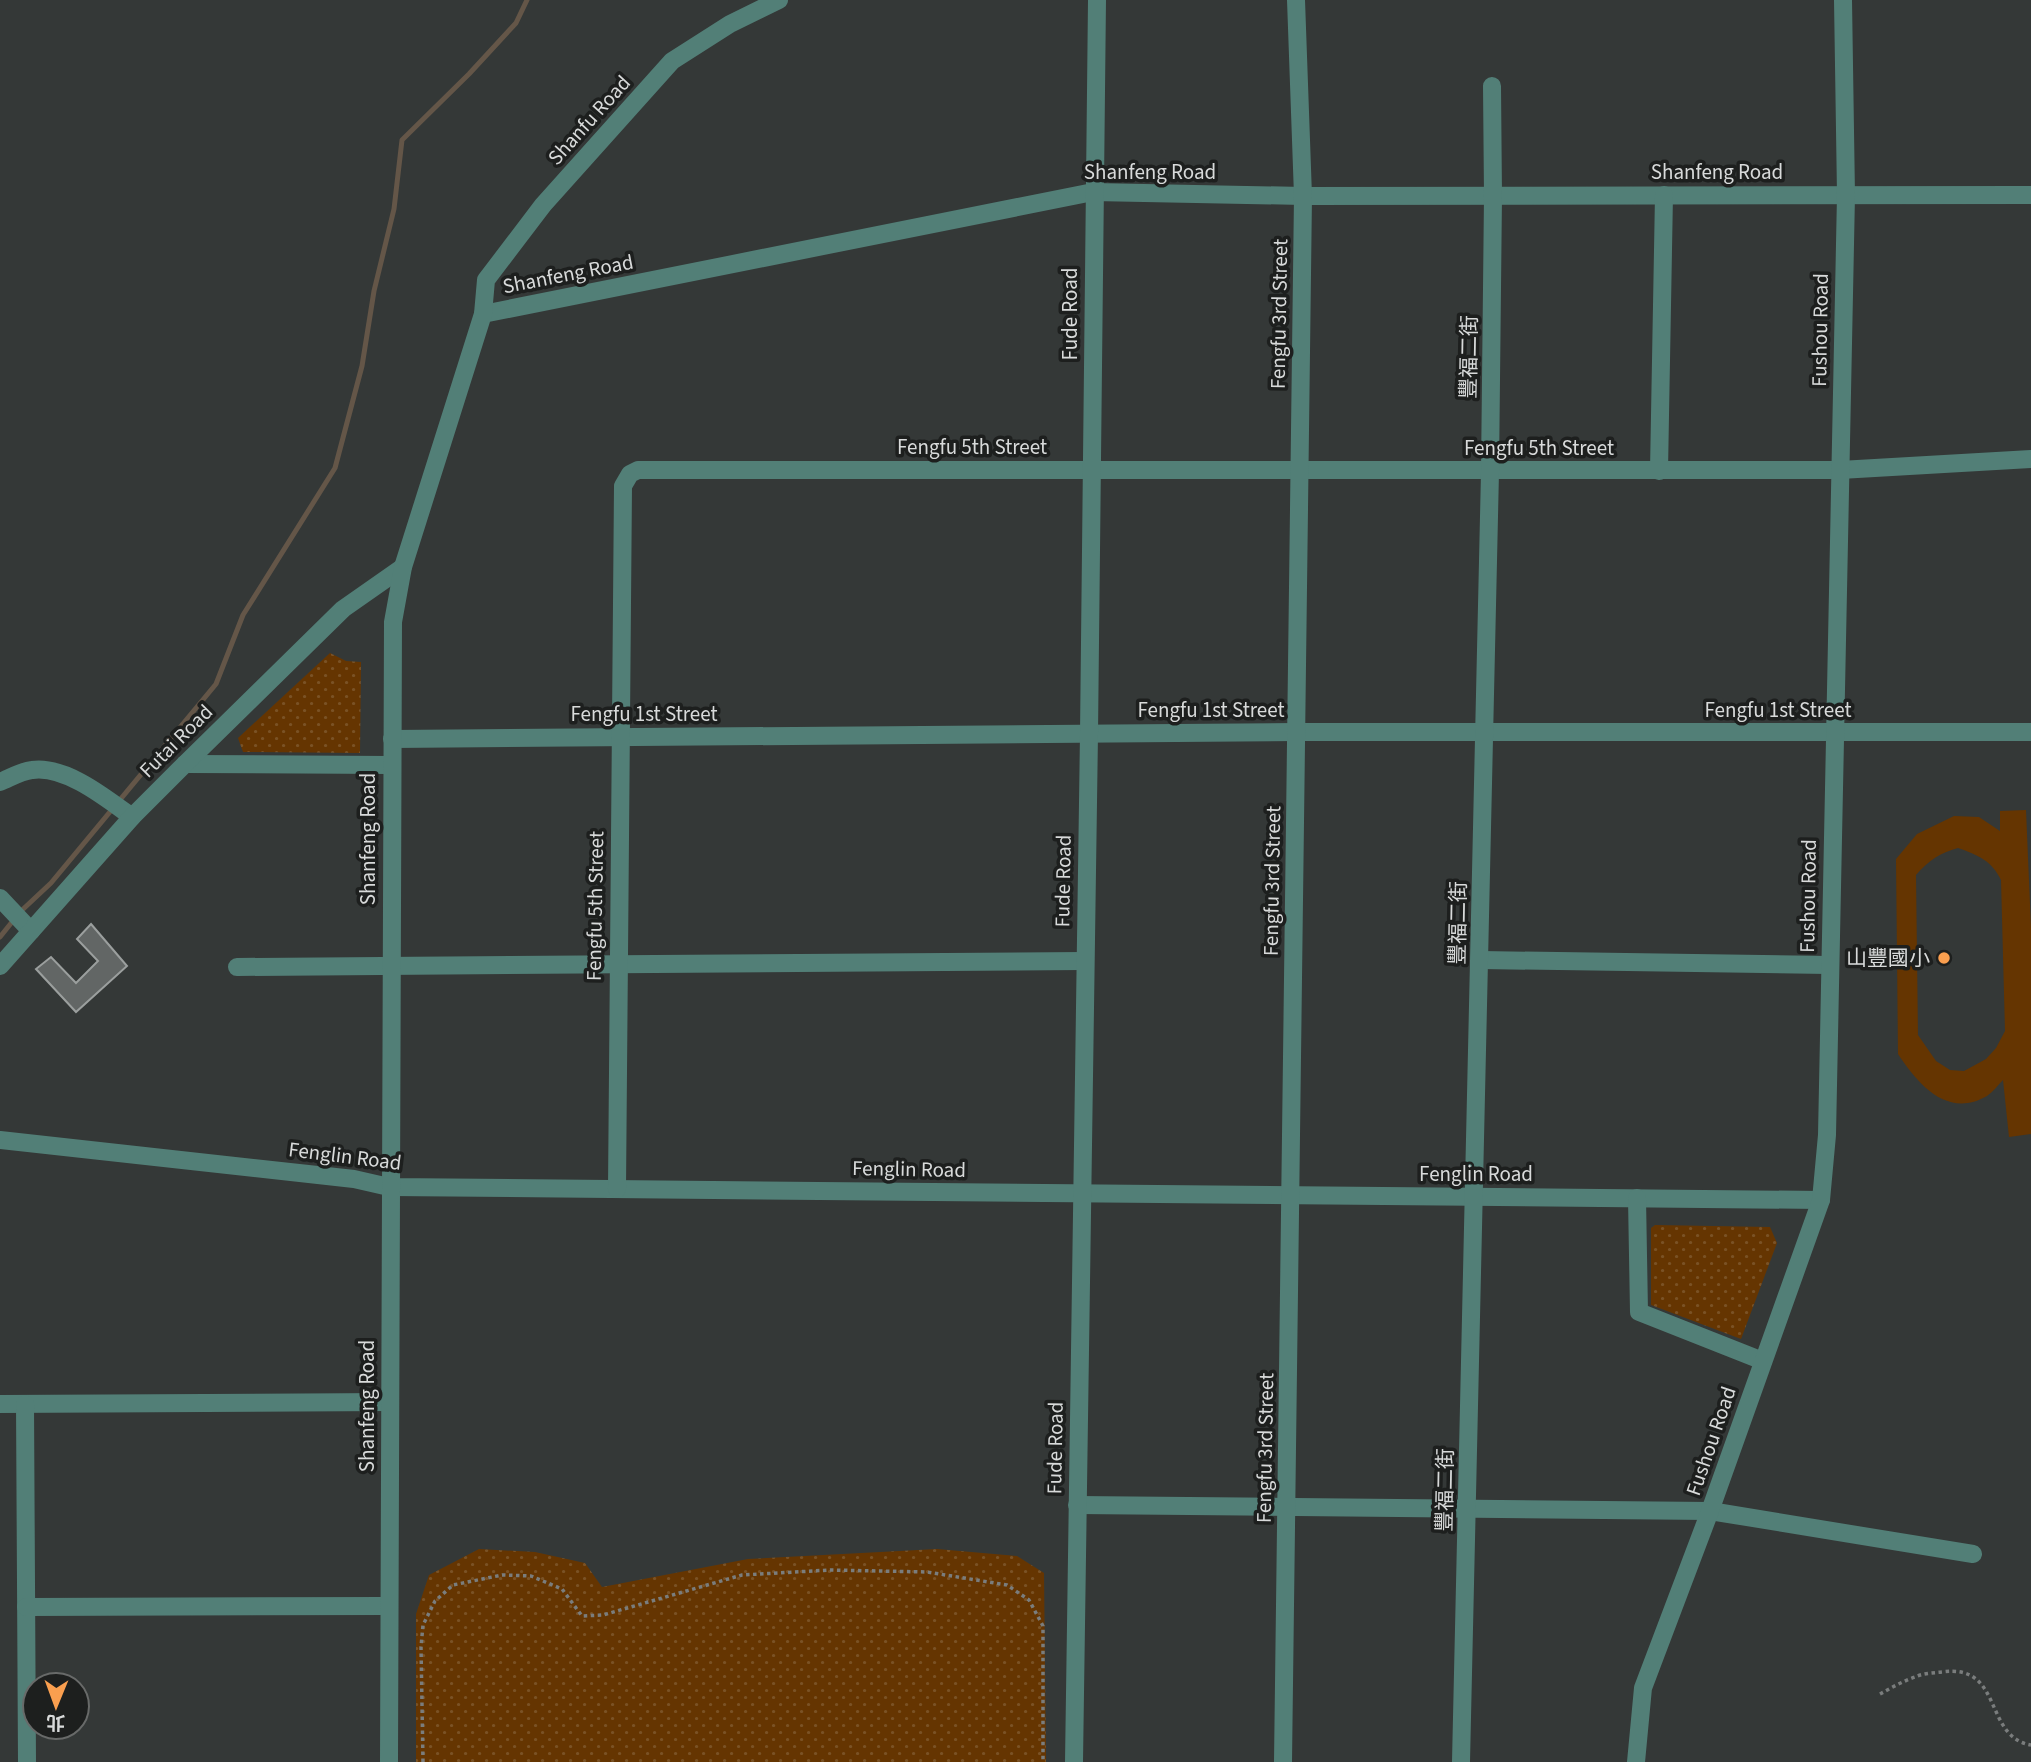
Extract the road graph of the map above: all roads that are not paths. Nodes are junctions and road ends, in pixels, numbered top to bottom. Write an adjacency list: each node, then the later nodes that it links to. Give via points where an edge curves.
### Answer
1 (779, 0): 12 (street, Shanfu Road, via 672,61 543,205 486,280)
2 (1097, 0): 6 (street, Fude Road)
3 (1296, 0): 10 (street, Fengfu 3rd Street)
4 (1843, 0): 8 (street, Fushou Road)
5 (1492, 86): 11 (street, 豐福二街)
6 (1093, 192): 10 (street, Shanfeng Road); 12 (street, Shanfeng Road); 14 (street, Fude Road)
7 (1664, 195): 8 (street, Shanfeng Road); 11 (street, Shanfeng Road); 17 (street)
8 (1846, 195): 9 (street, Shanfeng Road); 16 (street, Fushou Road)
9 (2031, 195)
10 (1303, 196): 11 (street, Shanfeng Road); 15 (street, Fengfu 3rd Street)
11 (1493, 196): 18 (street, 豐福二街)
12 (483, 314): 19 (street, Shanfeng Road)
13 (2031, 459): 16 (street, Fengfu 5th Street)
14 (1092, 469): 15 (street, Fengfu 5th Street); 24 (street, Fude Road); 25 (street, Fengfu 5th Street, via 638,470 630,474 623,486)
15 (1299, 470): 18 (street, Fengfu 5th Street); 20 (street, Fengfu 3rd Street)
16 (1840, 470): 17 (street, Fengfu 5th Street); 23 (street, Fushou Road)
17 (1659, 471): 18 (street, Fengfu 5th Street)
18 (1490, 472): 22 (street, 豐福二街)
19 (403, 567): 26 (street, Shanfeng Road, via 393,622); 27 (street, Futai Road, via 343,609)
20 (1296, 732): 22 (street, Fengfu 1st Street); 24 (street, Fengfu 1st Street); 44 (street, Fengfu 3rd Street)
21 (2031, 732): 23 (street, Fengfu 1st Street)
22 (1484, 733): 23 (street, Fengfu 1st Street); 33 (street, 豐福二街)
23 (1834, 733): 36 (street, Fushou Road)
24 (1089, 734): 25 (street, Fengfu 1st Street); 34 (street, Fude Road)
25 (619, 737): 26 (street, Fengfu 1st Street); 35 (street, Fengfu 5th Street)
26 (392, 739): 28 (street, Shanfeng Road)
27 (185, 764): 28 (street); 30 (street, Futai Road)
28 (391, 765): 38 (street, Shanfeng Road)
29 (0, 782): 30 (street, via 32,769 65,775)
30 (132, 817): 32 (street, Futai Road, via 57,911)
31 (0, 898): 32 (street)
32 (31, 931): 37 (street, Futai Road)
33 (1481, 960): 36 (street); 45 (street, 豐福二街)
34 (1084, 961): 35 (street); 43 (street, Fude Road)
35 (617, 965): 38 (street); 42 (street, Fengfu 5th Street)
36 (1829, 965): 47 (street, Fushou Road, via 1827,1135)
37 (0, 966)
38 (391, 966): 39 (street); 41 (street, Shanfeng Road)
39 (237, 967)
40 (0, 1140): 41 (street, Fenglin Road)
41 (389, 1187): 42 (street, Fenglin Road); 49 (street, Shanfeng Road)
42 (617, 1189): 43 (street, Fenglin Road)
43 (1081, 1193): 44 (street, Fenglin Road); 52 (street, Fude Road)
44 (1290, 1196): 45 (street, Fenglin Road); 53 (street, Fengfu 3rd Street)
45 (1474, 1197): 46 (street, Fenglin Road); 54 (street, 豐福二街)
46 (1637, 1199): 47 (street, Fenglin Road); 48 (street, via 1639,1312)
47 (1821, 1200): 48 (street, Fushou Road)
48 (1763, 1361): 55 (street, Fushou Road)
49 (390, 1402): 51 (street); 57 (street, Shanfeng Road)
50 (0, 1404): 51 (street)
51 (25, 1404): 58 (street)
52 (1077, 1504): 53 (street); 61 (street, Fude Road)
53 (1287, 1506): 54 (street); 62 (street, Fengfu 3rd Street)
54 (1467, 1507): 55 (street); 63 (street, 豐福二街)
55 (1710, 1511): 56 (street); 64 (street, Fushou Road, via 1643,1688)
56 (1973, 1554)
57 (388, 1606): 58 (street); 60 (street, Shanfeng Road)
58 (26, 1608): 59 (street)
59 (27, 1762)
60 (388, 1762)
61 (1074, 1762)
62 (1283, 1762)
63 (1461, 1762)
64 (1636, 1762)

